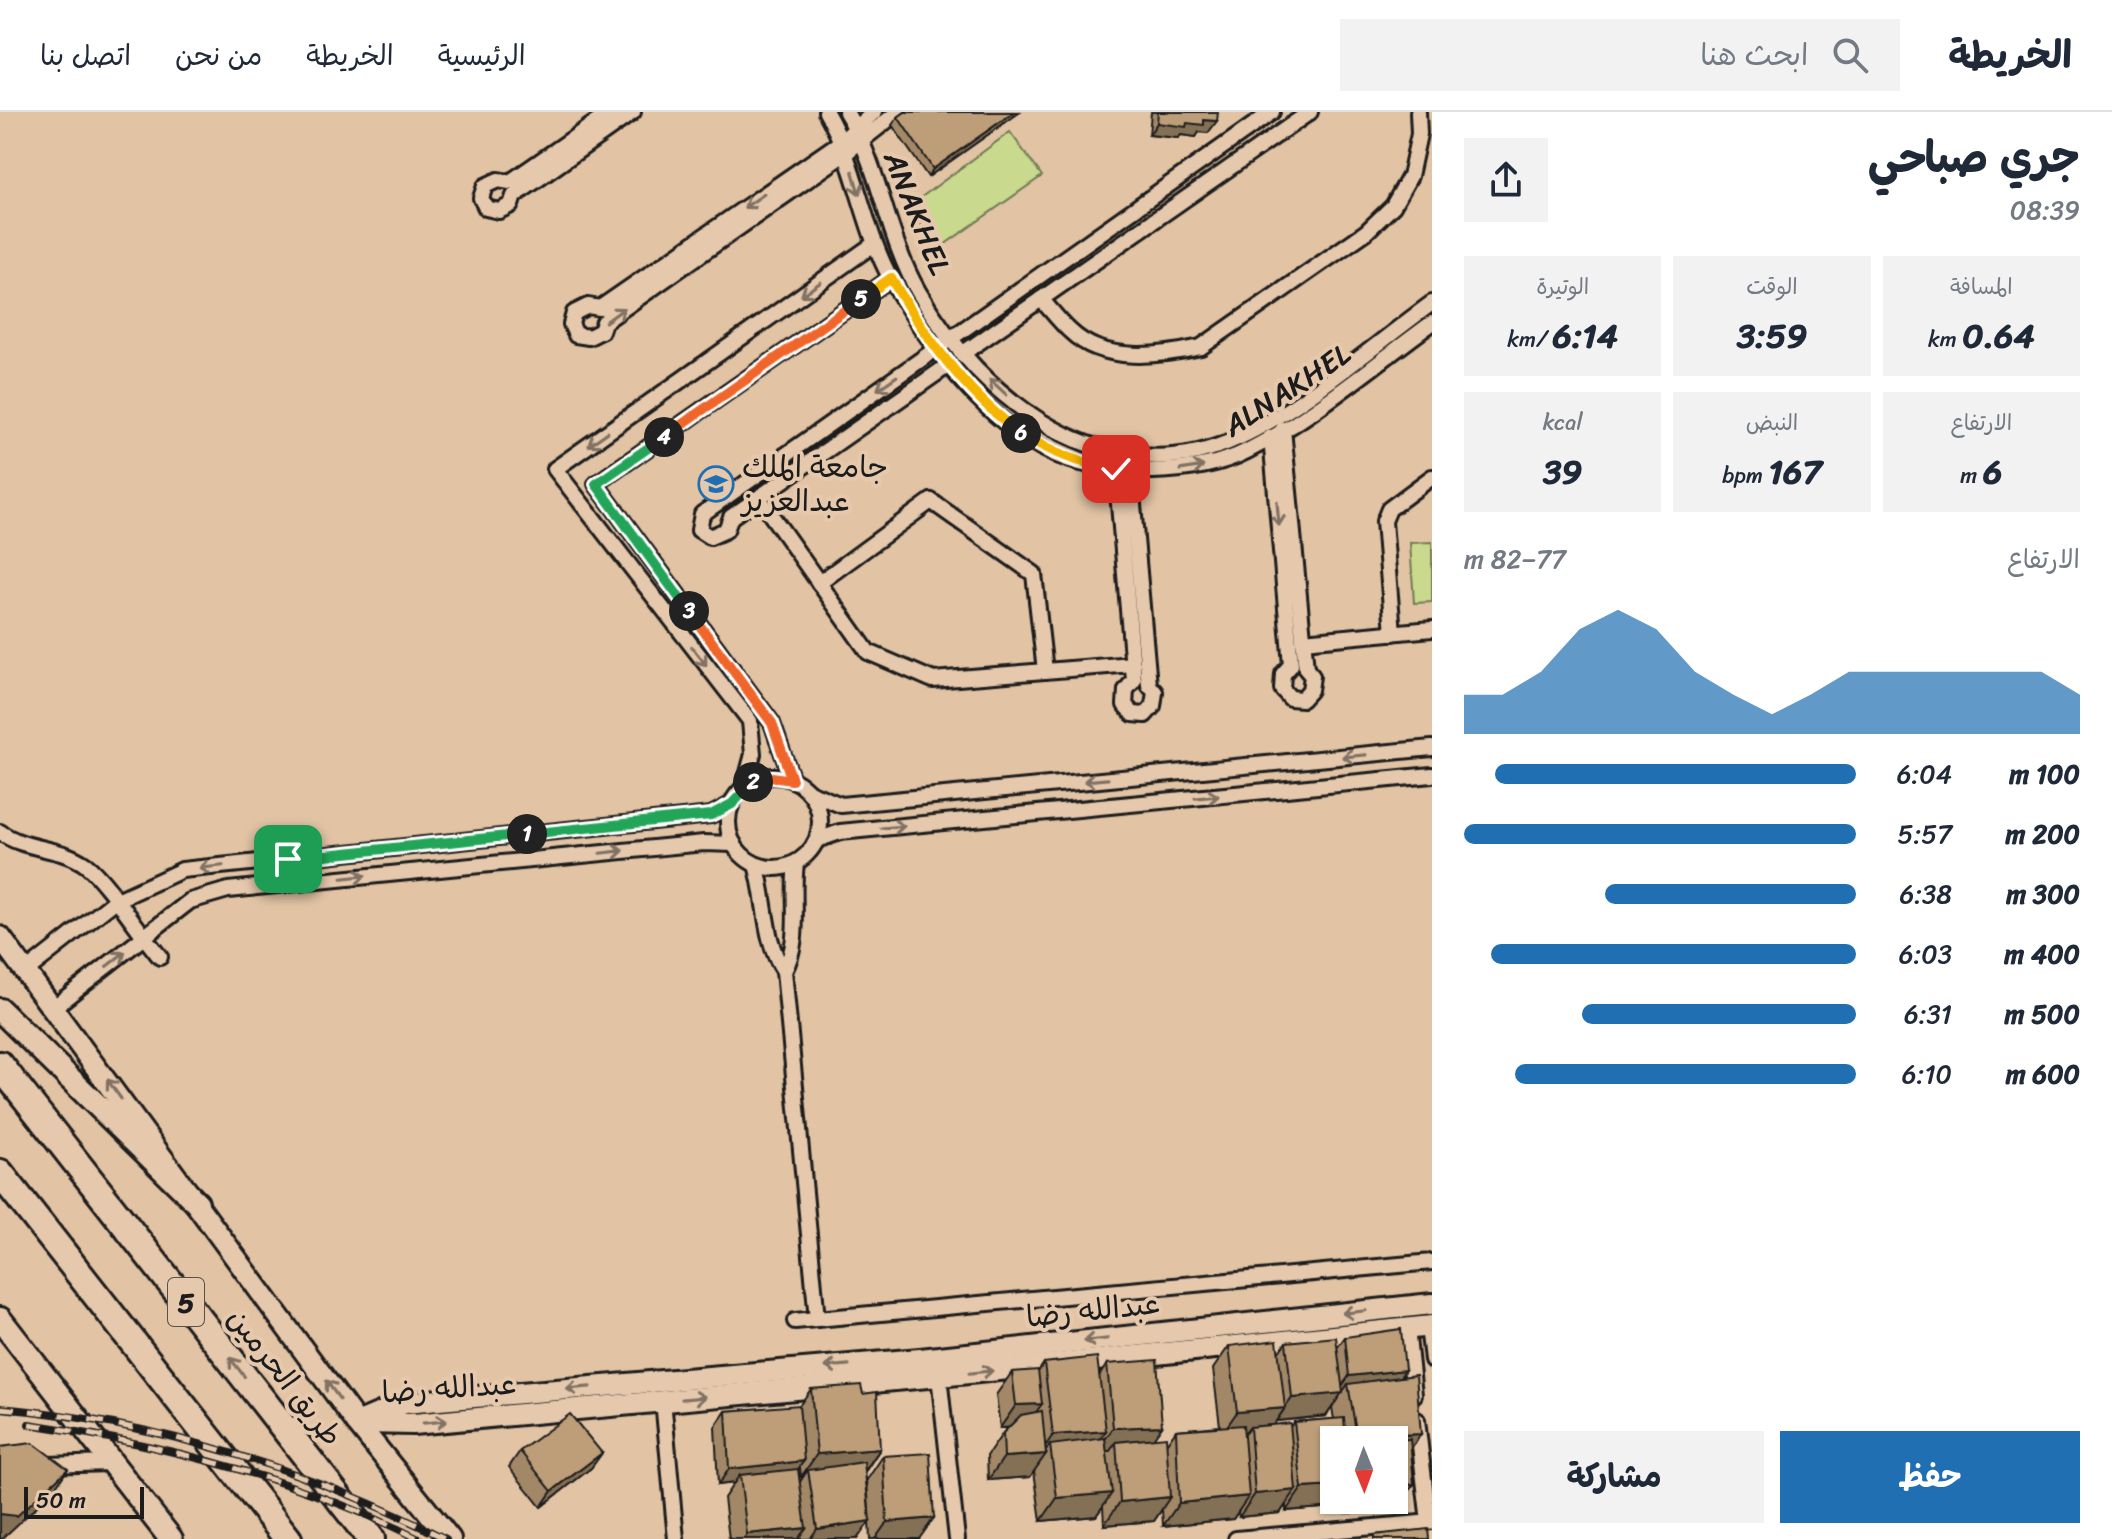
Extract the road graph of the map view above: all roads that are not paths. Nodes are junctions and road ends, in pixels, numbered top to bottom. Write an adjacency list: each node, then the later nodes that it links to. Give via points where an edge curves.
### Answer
1 (611, 112): 2 (street, via 510,182 485,186 481,198 486,208 499,211 511,205 514,196)
2 (633, 112)
3 (826, 112): 11 (street, ALNAKHEL)
4 (846, 112): 10 (street, ANAKHEL)
5 (874, 112): 10 (street)
6 (898, 112): 10 (street)
7 (1272, 112): 17 (street)
8 (1310, 112): 14 (street)
9 (1418, 112): 14 (street, via 1410,176 1393,206 1366,232 1201,347 1132,355 1097,347 1072,334)
10 (858, 134): 11 (street); 17 (street, ANAKHEL, via 895,243)
11 (844, 147): 11 (street, one-way to 11, via 600,308 588,306 574,313 576,335 589,337 601,331 604,322); 12 (street, ALNAKHEL, one-way to 12)
12 (874, 244): 13 (street, ALNAKHEL); 34 (street, one-way to 34, via 555,469 750,721 753,754)
13 (891, 278): 18 (street, ALNAKHEL); 33 (street, via 596,484 772,723)
14 (1041, 299): 19 (street)
15 (1432, 303): 19 (street, ANAKHEL, one-way to 19, via 1270,421 1236,439 1164,455 1120,453 1063,436 1026,413)
16 (1432, 323): 21 (street, ALNAKHEL)
17 (951, 339): 18 (street); 19 (street, ANAKHEL)
18 (938, 348): 20 (street, ALNAKHEL); 24 (street, one-way to 24, via 702,514 699,530 710,537 726,530 731,517)
19 (962, 354)
20 (950, 364): 22 (street, ALNAKHEL, via 1010,425 1047,450 1087,465); 24 (street)
21 (1277, 433): 22 (street, ALNAKHEL, one-way to 21, via 1206,466); 28 (street); 28 (street, one-way to 28, via 1291,665 1283,674 1282,689 1290,698 1302,699 1310,690)
22 (1123, 470): 29 (street); 29 (street, via 1149,685 1155,692 1145,715 1133,714 1125,705 1126,690 1134,680)
23 (1432, 477): 27 (street, via 1389,509 1384,521)
24 (759, 498): 25 (street)
25 (819, 583): 30 (street, via 868,652 933,680); 30 (street, via 931,501 1034,574)
26 (1432, 629): 27 (street)
27 (1393, 633): 28 (street)
28 (1303, 641)
29 (1133, 664): 30 (street)
30 (1045, 671)
31 (1432, 748): 35 (street, one-way to 35, via 841,805)
32 (1432, 775): 38 (street, one-way to 32, via 840,832)
33 (792, 780): 34 (street, via 762,778); 35 (street)
34 (744, 788): 36 (street)
35 (809, 792): 38 (street, via 819,810)
36 (732, 804): 39 (street, via 728,825); 42 (street, one-way to 42, via 711,815 182,870)
37 (0, 832): 42 (street, via 15,843 86,865)
38 (817, 840): 40 (street)
39 (734, 844): 41 (street); 44 (street, one-way to 39, via 190,901 228,890)
40 (796, 863): 41 (street); 47 (street, via 794,952)
41 (756, 865): 47 (street, via 771,951)
42 (115, 901): 44 (street); 46 (street)
43 (0, 937): 46 (street)
44 (143, 937): 45 (street); 48 (street, one-way to 44)
45 (160, 957)
46 (26, 971): 48 (street)
47 (784, 971): 56 (street)
48 (54, 1007): 52 (street, one-way to 48)
49 (0, 1010): 52 (main road)
50 (0, 1065): 69 (highway, طريق الحرمين / 5, one-way to 50)
51 (0, 1173): 68 (highway, 5)
52 (197, 1203): 63 (street, one-way to 52)
53 (1432, 1262): 56 (street)
54 (1432, 1304): 63 (street, عبدالله رضا, one-way to 63, via 920,1359 404,1403)
55 (0, 1319): 64 (main road)
56 (817, 1319): 57 (street)
57 (795, 1321)
58 (1430, 1326): 59 (street, عبدالله رضا); 60 (street)
59 (1407, 1328): 61 (street, عبدالله رضا, one-way to 59); 66 (street)
60 (1432, 1360)
61 (939, 1376): 62 (street, عبدالله رضا, one-way to 61); 72 (street)
62 (663, 1400): 63 (street, عبدالله رضا, one-way to 62, via 413,1424); 71 (street)
63 (357, 1423): 70 (street)
64 (110, 1463): 65 (street); 67 (main road)
65 (32, 1466)
66 (1430, 1522): 73 (street)
67 (171, 1539)
68 (288, 1539)
69 (371, 1539)
70 (450, 1539)
71 (676, 1539)
72 (957, 1539)
73 (1236, 1539)
74 (1424, 1539): 75 (street)
75 (1432, 1539)

